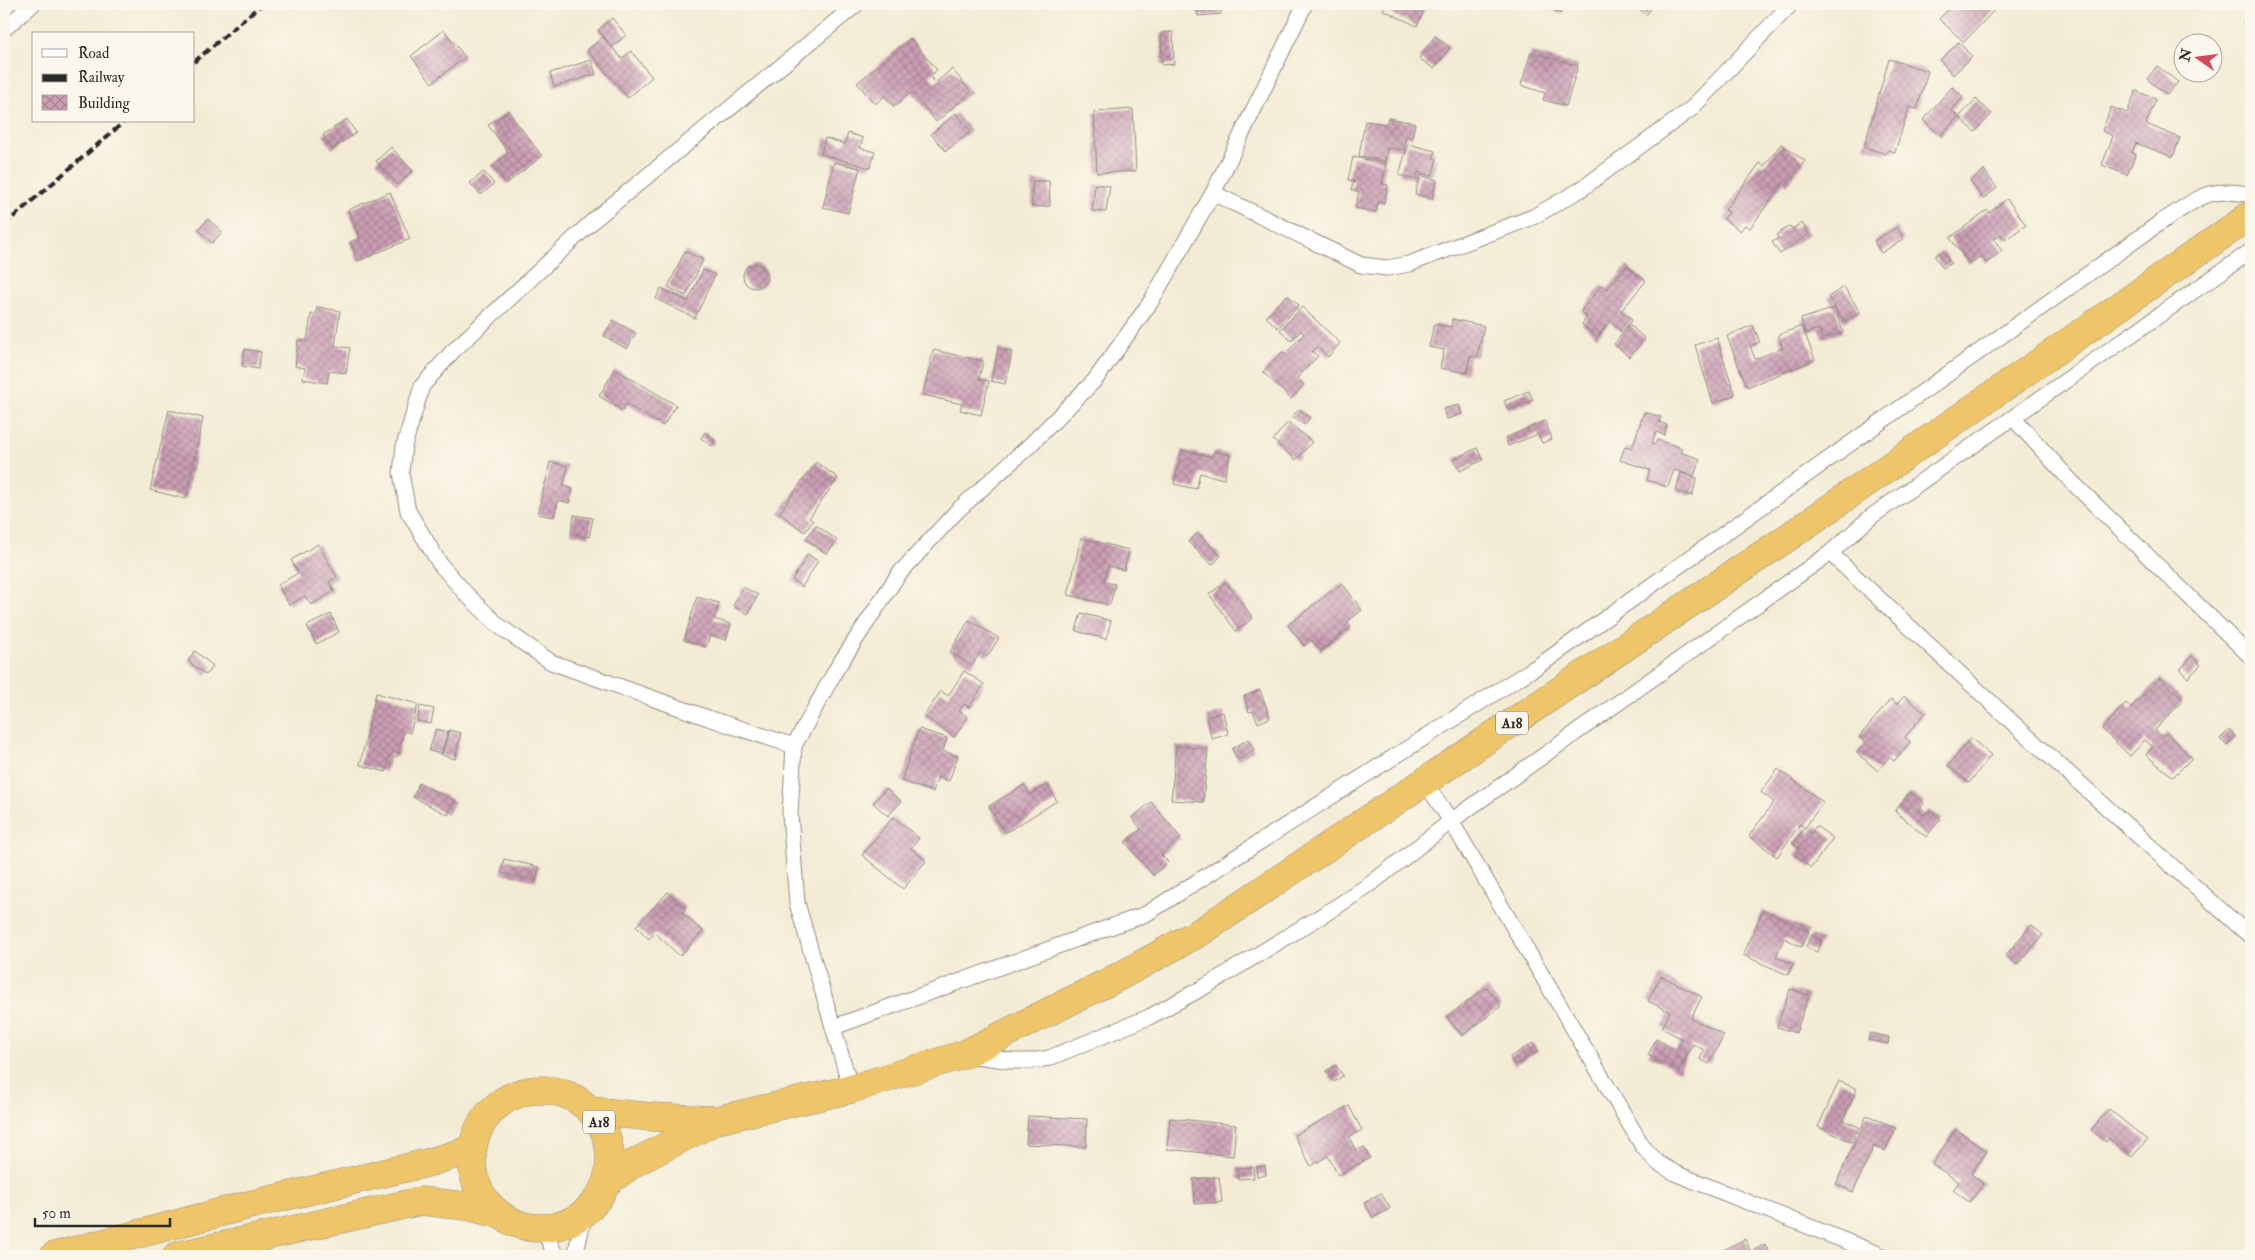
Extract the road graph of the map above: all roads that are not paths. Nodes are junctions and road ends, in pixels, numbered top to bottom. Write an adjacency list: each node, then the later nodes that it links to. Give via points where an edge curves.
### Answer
1 (32, 4): 5 (street)
2 (857, 4): 13 (street, via 595,219 453,351 422,386 404,446 401,473 408,511 440,564 467,595 506,631 551,662)
3 (1305, 4): 6 (street)
4 (1791, 4): 6 (street, via 1691,110 1580,190 1533,217 1409,264 1387,268 1361,265)
5 (4, 29)
6 (1213, 193): 13 (street, via 1150,303 1095,380 958,511 898,575 838,668)
7 (2251, 195): 17 (street, via 2233,191 2210,192 2161,222 1547,660 1146,914)
8 (2251, 215): 14 (highway, A18, via 1787,538)
9 (2251, 251): 10 (street)
10 (2014, 419): 11 (street, via 1872,516); 12 (street, via 2070,480)
11 (1830, 553): 15 (street); 16 (street)
12 (2251, 657)
13 (794, 746): 17 (street, via 790,814 797,903)
14 (1424, 781): 15 (street); 18 (highway, A18, via 1202,931)
15 (1451, 821): 18 (street, via 1336,908 1149,1017 1049,1058 1030,1061); 31 (street, via 1642,1146 1658,1163)
16 (2251, 937)
17 (834, 1027): 19 (street)
18 (965, 1054): 19 (highway, A18)
19 (851, 1089): 21 (highway, A18)
20 (591, 1111): 21 (highway, A18, via 653,1118); 22 (highway, A18, via 570,1096 546,1089 520,1092 497,1105 480,1124); 23 (highway, A18, via 602,1126 609,1145)
21 (716, 1120): 23 (highway, A18, via 634,1164)
22 (472, 1149): 25 (highway, A18, via 472,1174 478,1189); 27 (highway)
23 (606, 1183): 24 (highway, A18, via 598,1199)
24 (585, 1213): 26 (highway, A18, via 565,1224); 30 (street)
25 (498, 1214): 26 (highway, A18, via 519,1226); 28 (highway, A18, via 466,1206 421,1201)
26 (543, 1229): 29 (street)
27 (54, 1256)
28 (177, 1256)
29 (556, 1256)
30 (575, 1256)
31 (1883, 1256)

